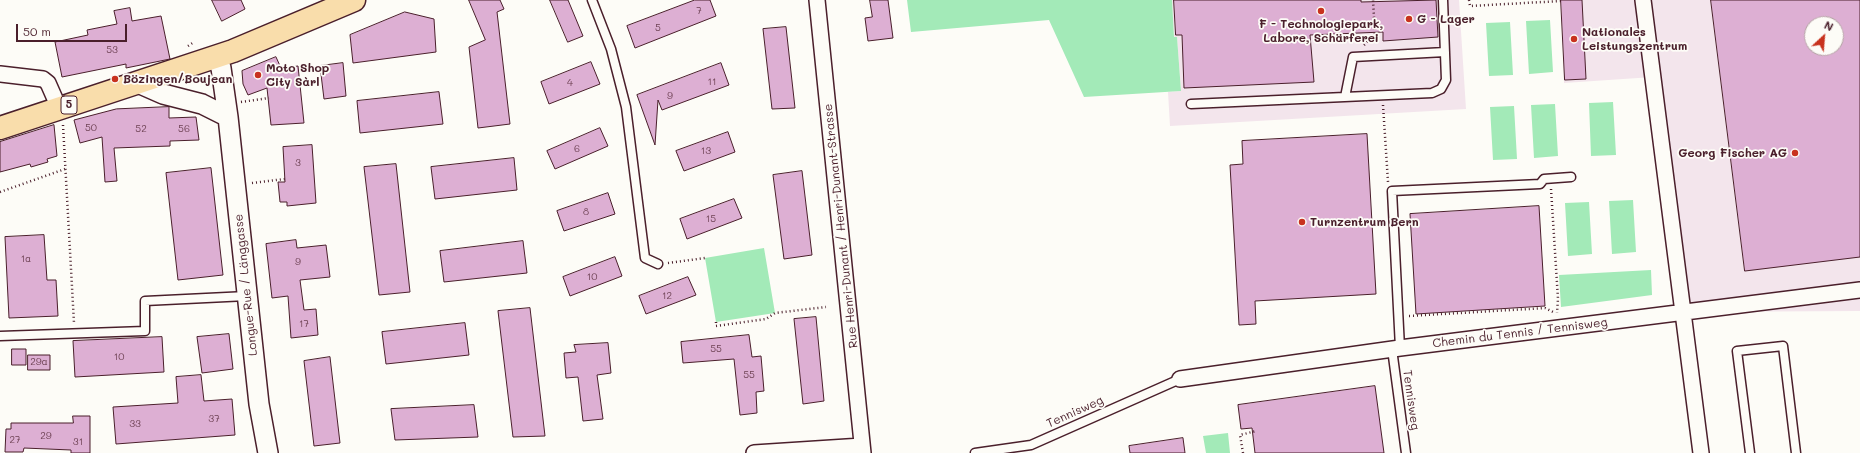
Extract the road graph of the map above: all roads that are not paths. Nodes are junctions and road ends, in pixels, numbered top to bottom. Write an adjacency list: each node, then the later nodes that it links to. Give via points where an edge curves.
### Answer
1 (354, 0): 7 (main road, 5)
2 (592, 0): 16 (lane, via 611,49 626,107 645,258)
3 (817, 0): 23 (street, Rue Henri-Dunant / Henri-Dunant-Strasse)
4 (1443, 0): 6 (lane)
5 (1643, 0): 19 (street)
6 (1445, 52): 10 (lane, via 1353,57); 10 (lane, via 1446,80 1441,89 1432,93)
7 (216, 57): 9 (main road, 5); 12 (street, Longue-Rue / Länggasse)
8 (0, 74): 13 (street, via 43,79 48,83)
9 (138, 83): 12 (street, via 151,90 202,104); 13 (main road, 5)
10 (1345, 97): 11 (lane)
11 (1191, 104)
12 (233, 109): 18 (street, Longue-Rue / Länggasse, via 236,184)
13 (61, 113): 14 (main road, 5)
14 (0, 128)
15 (1571, 177): 21 (lane, Tennisweg, via 1544,178 1540,184 1392,191 1398,316)
16 (658, 264)
17 (1860, 290): 19 (street, Chemin du Tennis / Tennisweg)
18 (248, 296): 20 (lane, via 145,301 145,331); 24 (street, Longue-Rue / Länggasse, via 259,404)
19 (1683, 312): 21 (street, Chemin du Tennis / Tennisweg); 28 (street)
20 (0, 336)
21 (1396, 349): 22 (street, Chemin du Tennis / Tennisweg); 27 (lane, Tennisweg)
22 (1180, 379): 26 (lane, Tennisweg, via 1031,445)
23 (863, 449): 25 (street)
24 (268, 453)
25 (754, 453)
26 (975, 453)
27 (1406, 453)
28 (1700, 453)
29 (1750, 453): 30 (lane, via 1737,351 1783,346)
30 (1796, 453)

